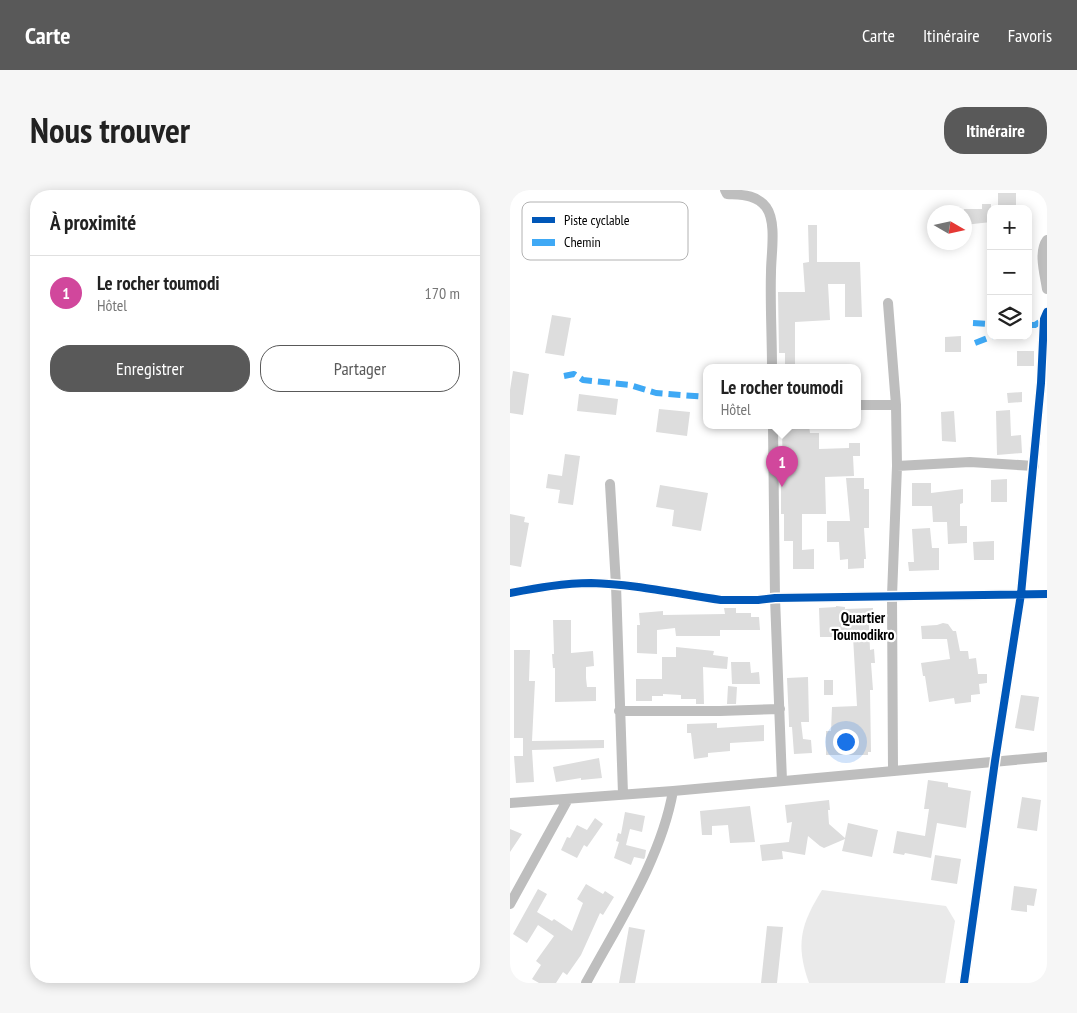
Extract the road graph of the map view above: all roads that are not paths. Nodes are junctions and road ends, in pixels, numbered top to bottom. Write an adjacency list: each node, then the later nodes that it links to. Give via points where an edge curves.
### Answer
1 (725, 190): 6 (street, via 727,194 757,199 770,218)
2 (1047, 240): 3 (street, via 1043,253)
3 (1047, 289)
4 (888, 303): 8 (street)
5 (1047, 312): 11 (street)
6 (772, 364)
7 (861, 405): 8 (street)
8 (896, 405): 10 (street)
9 (773, 429): 18 (street)
10 (897, 466): 11 (street, via 970,462); 17 (street)
11 (1034, 466): 15 (street)
12 (610, 484): 13 (street)
13 (616, 585): 14 (street, via 569,584); 18 (street, via 721,600); 20 (street)
14 (510, 592)
15 (1021, 594): 16 (street); 17 (street); 22 (street)
16 (1047, 594)
17 (892, 596): 18 (street); 23 (street)
18 (775, 598): 19 (street)
19 (780, 709): 20 (street); 24 (street)
20 (619, 711): 26 (street)
21 (1047, 757): 22 (street)
22 (995, 761): 23 (street); 31 (street)
23 (893, 770): 24 (street)
24 (782, 781): 25 (street)
25 (674, 791): 26 (street); 30 (street, via 657,850)
26 (623, 794): 27 (street)
27 (568, 799): 28 (street); 29 (street)
28 (510, 803)
29 (510, 904)
30 (586, 983)
31 (964, 983)

